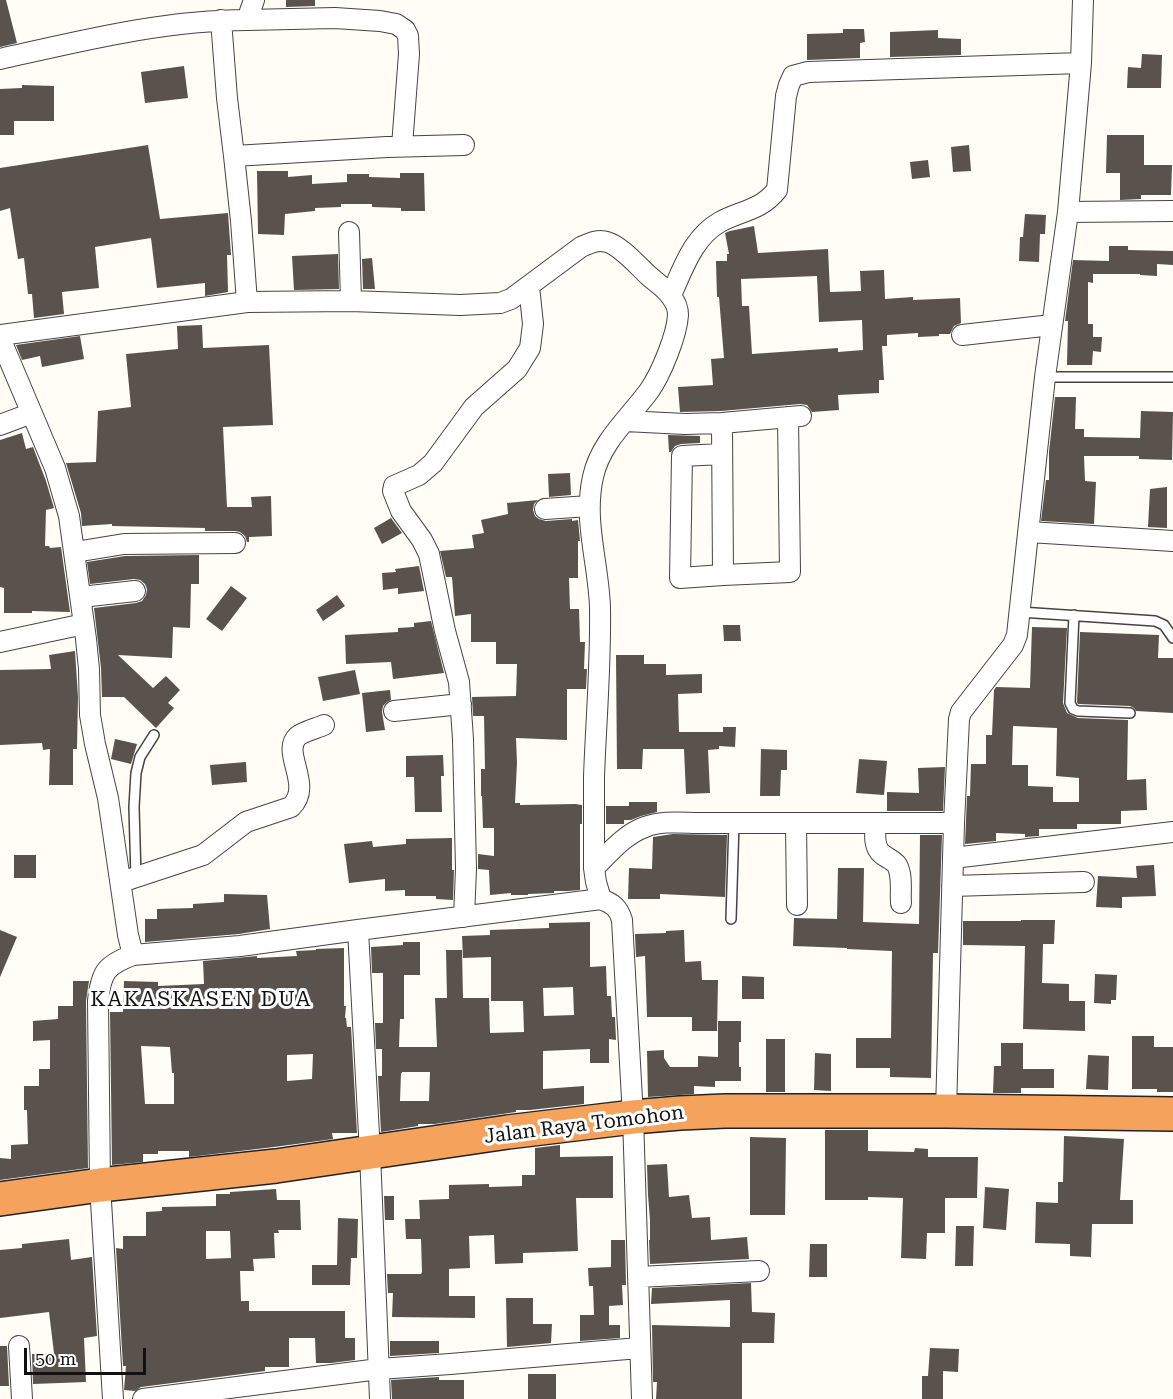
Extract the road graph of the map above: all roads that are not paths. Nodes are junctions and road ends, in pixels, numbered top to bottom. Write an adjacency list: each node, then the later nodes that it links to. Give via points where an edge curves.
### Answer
1 (254, 0): 4 (street)
2 (1083, 0): 6 (street)
3 (221, 20): 4 (street); 5 (street, via 100,37); 9 (street)
4 (247, 20): 8 (street, via 381,21 405,30 409,54)
5 (0, 59)
6 (1081, 63): 11 (street); 14 (street, via 808,72 794,76 786,96 777,190 759,206 719,222 703,234)
7 (464, 145): 8 (street)
8 (402, 146): 9 (street)
9 (234, 156): 16 (street)
10 (1173, 211): 11 (street)
11 (1068, 212): 17 (street)
12 (349, 232): 15 (street)
13 (530, 286): 14 (street, via 581,248 599,241 610,243 631,258); 15 (street, via 500,303); 41 (street, via 530,348 517,369 474,407 433,463 394,486 393,491 429,554)
14 (671, 295): 23 (street, via 678,314 673,338 651,388)
15 (351, 301): 16 (street)
16 (247, 302): 19 (street)
17 (1052, 326): 18 (street); 20 (street)
18 (962, 336)
19 (0, 337): 22 (street)
20 (1045, 377): 21 (lane); 29 (street)
21 (1173, 377)
22 (32, 413): 25 (street); 32 (street, via 63,492)
23 (625, 422): 24 (street); 27 (street, via 596,465)
24 (722, 423): 26 (street); 33 (street, via 794,416 790,572)
25 (0, 425)
26 (722, 454): 33 (street); 33 (street, via 682,456 680,578)
27 (589, 506): 28 (street); 52 (street, via 600,596)
28 (545, 509)
29 (1029, 532): 30 (street); 36 (street)
30 (1173, 541)
31 (235, 543): 32 (street, via 123,544)
32 (75, 552): 35 (street)
33 (723, 576)
34 (135, 591): 35 (street)
35 (81, 597): 38 (street)
36 (1020, 612): 37 (lane); 49 (street, via 1013,645 960,714)
37 (1074, 615): 39 (lane, via 1155,621 1164,625); 43 (lane, via 1072,709)
38 (84, 624): 40 (street); 53 (street, via 94,744)
39 (1173, 638)
40 (0, 642)
41 (461, 704): 42 (street); 59 (street)
42 (394, 711)
43 (1130, 713)
44 (324, 725): 53 (street, via 298,736 293,744 299,793 291,807 246,822 203,855)
45 (154, 735): 53 (lane, via 140,757 136,773)
46 (734, 823): 47 (street); 52 (street, via 645,826 628,836); 60 (lane)
47 (796, 823): 48 (street); 58 (street)
48 (876, 823): 49 (street); 57 (street, via 875,843 879,853 897,867)
49 (954, 823): 51 (street)
50 (1173, 832): 51 (street)
51 (953, 858): 55 (street)
52 (594, 868): 56 (street)
53 (129, 880): 62 (street, via 128,935)
54 (1084, 882): 55 (street)
55 (952, 886): 63 (street)
56 (601, 899): 59 (street); 65 (street, via 620,910 622,920)
57 (901, 903)
58 (797, 905)
59 (464, 917): 61 (street)
60 (731, 919)
61 (358, 930): 62 (street); 66 (street)
62 (133, 955): 67 (street, via 116,961 100,983)
63 (946, 1111): 64 (highway, Jalan Raya Tomohon); 65 (highway, Jalan Raya Tomohon, via 725,1111)
64 (1173, 1114)
65 (633, 1116): 66 (highway, Jalan Raya Tomohon); 70 (street)
66 (370, 1153): 67 (highway, Jalan Raya Tomohon); 73 (street)
67 (100, 1185): 68 (highway, Jalan Raya Tomohon); 76 (street)
68 (0, 1199)
69 (759, 1271): 70 (street)
70 (638, 1277): 72 (street)
71 (19, 1346): 75 (street)
72 (639, 1348): 73 (street); 79 (street)
73 (379, 1369): 74 (street); 78 (street)
74 (197, 1396): 77 (street)
75 (22, 1399)
76 (113, 1399)
77 (143, 1399)
78 (380, 1399)
79 (642, 1399)

